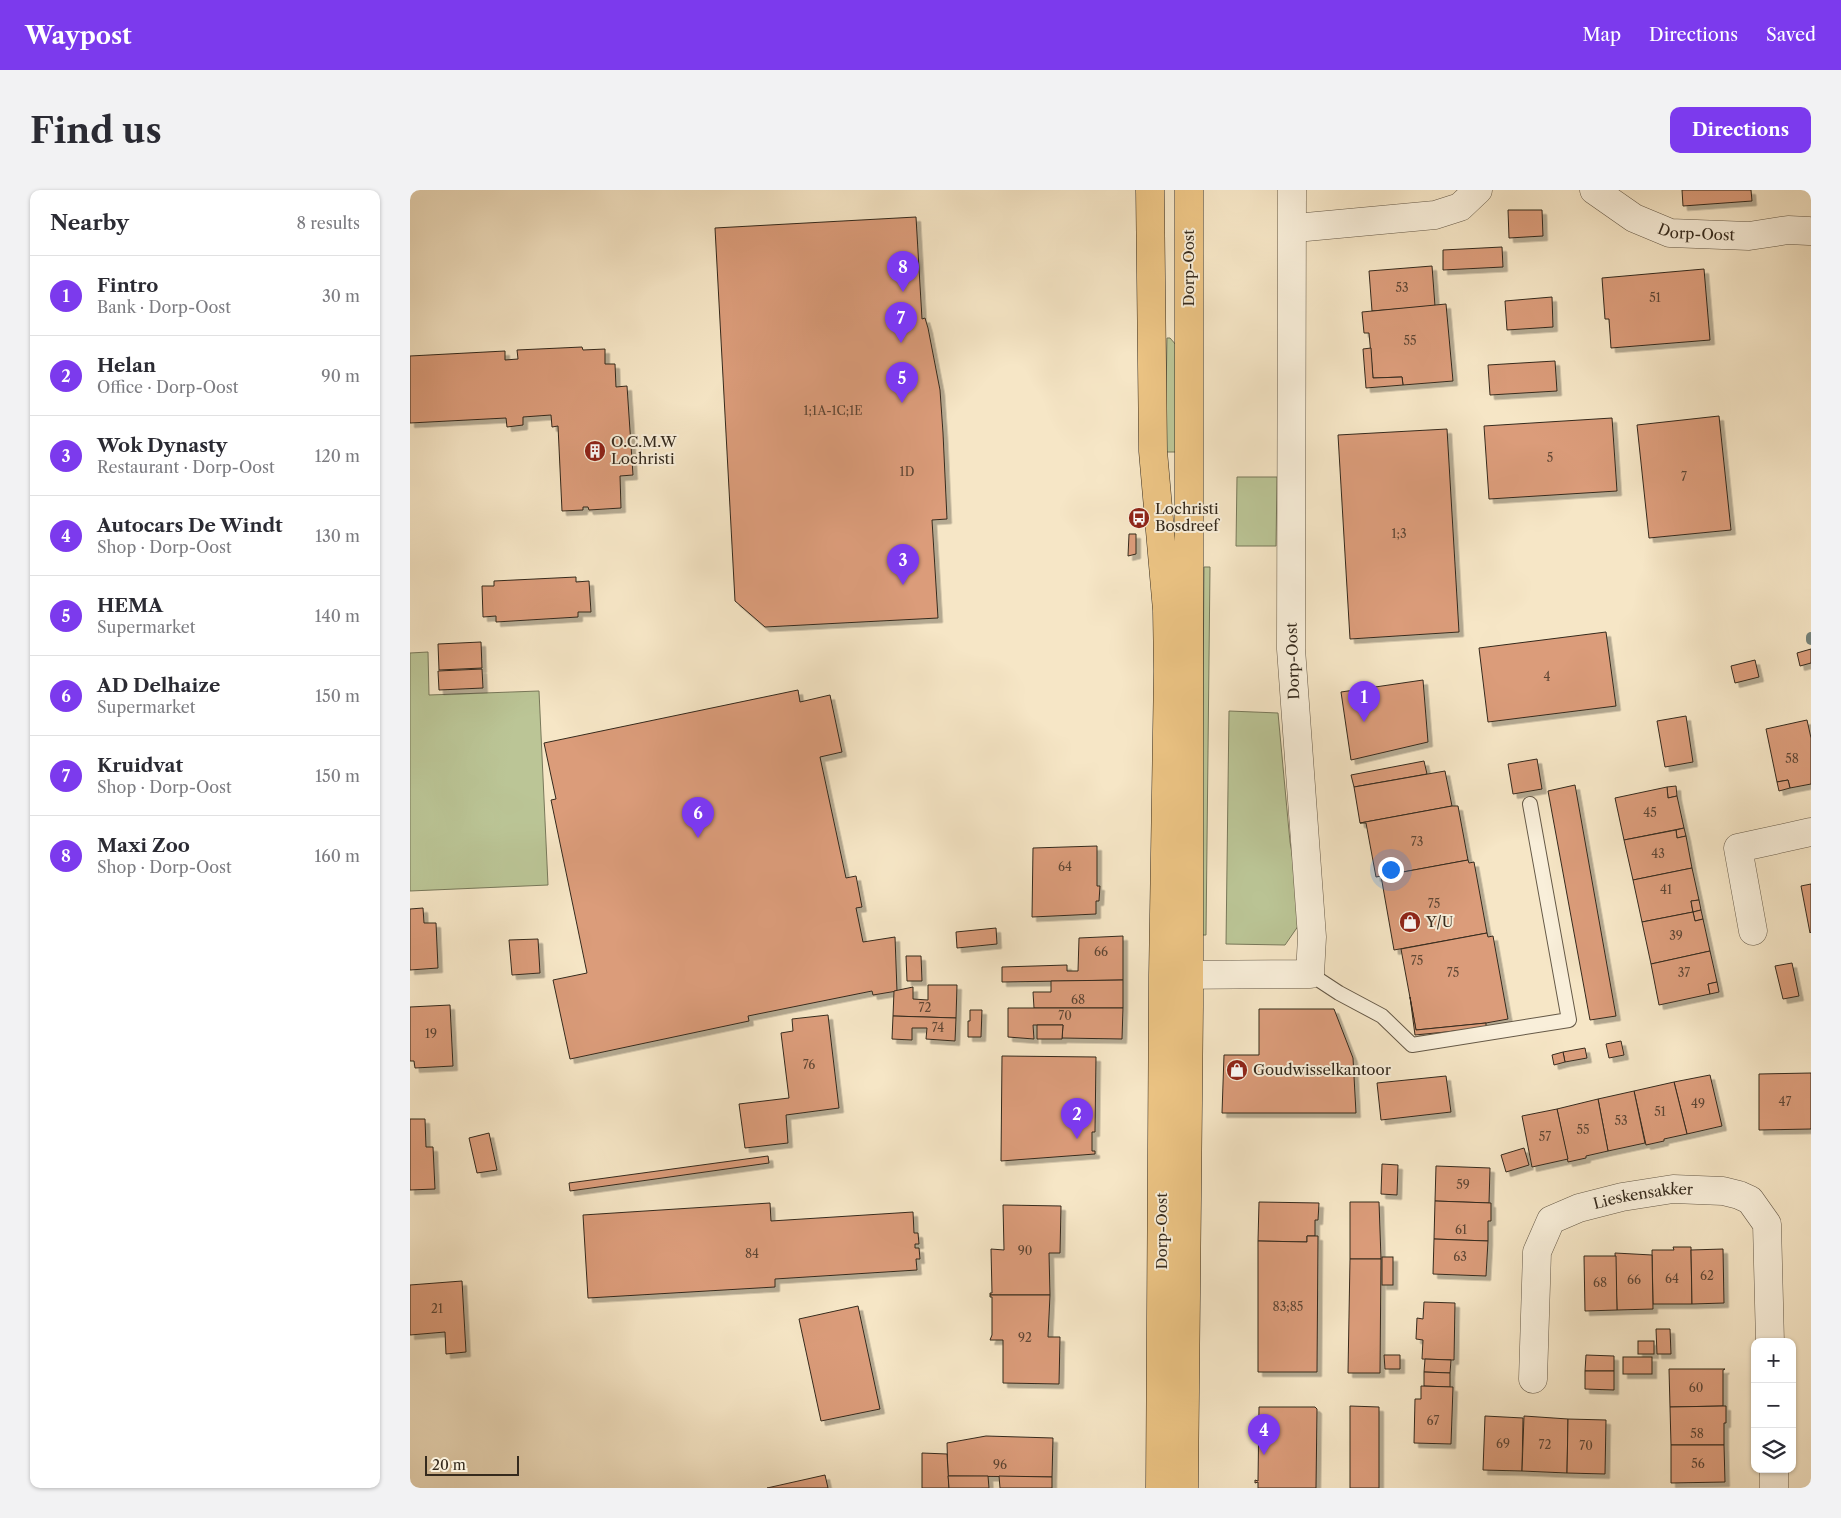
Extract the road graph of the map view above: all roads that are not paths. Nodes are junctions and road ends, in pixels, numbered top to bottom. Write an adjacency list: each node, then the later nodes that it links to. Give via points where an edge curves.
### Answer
1 (1150, 190): 12 (main road, Dorp-Oost, via 1153,451 1167,610)
2 (1189, 190): 12 (main road, Dorp-Oost)
3 (1292, 190): 6 (street, Dorp-Oost)
4 (1478, 190): 6 (street, via 1460,207 1435,215)
5 (1594, 190): 7 (street, Dorp-Oost, via 1634,218 1670,233 1749,236 1788,230)
6 (1292, 227): 11 (street, Dorp-Oost, via 1291,649 1312,937)
7 (1809, 231)
8 (1530, 804): 11 (lane, via 1569,1020 1412,1045 1382,1016)
9 (1811, 832): 10 (street, via 1738,848)
10 (1753, 931)
11 (1310, 974): 12 (street)
12 (1176, 975): 16 (main road, Dorp-Oost); 17 (main road, Dorp-Oost)
13 (1770, 1338): 14 (street, Lieskensakker, via 1767,1224 1750,1200 1723,1191 1673,1189 1631,1196 1579,1208 1551,1220 1538,1252)
14 (1533, 1379)
15 (1774, 1473): 18 (street)
16 (1160, 1488)
17 (1184, 1488)
18 (1774, 1488)

